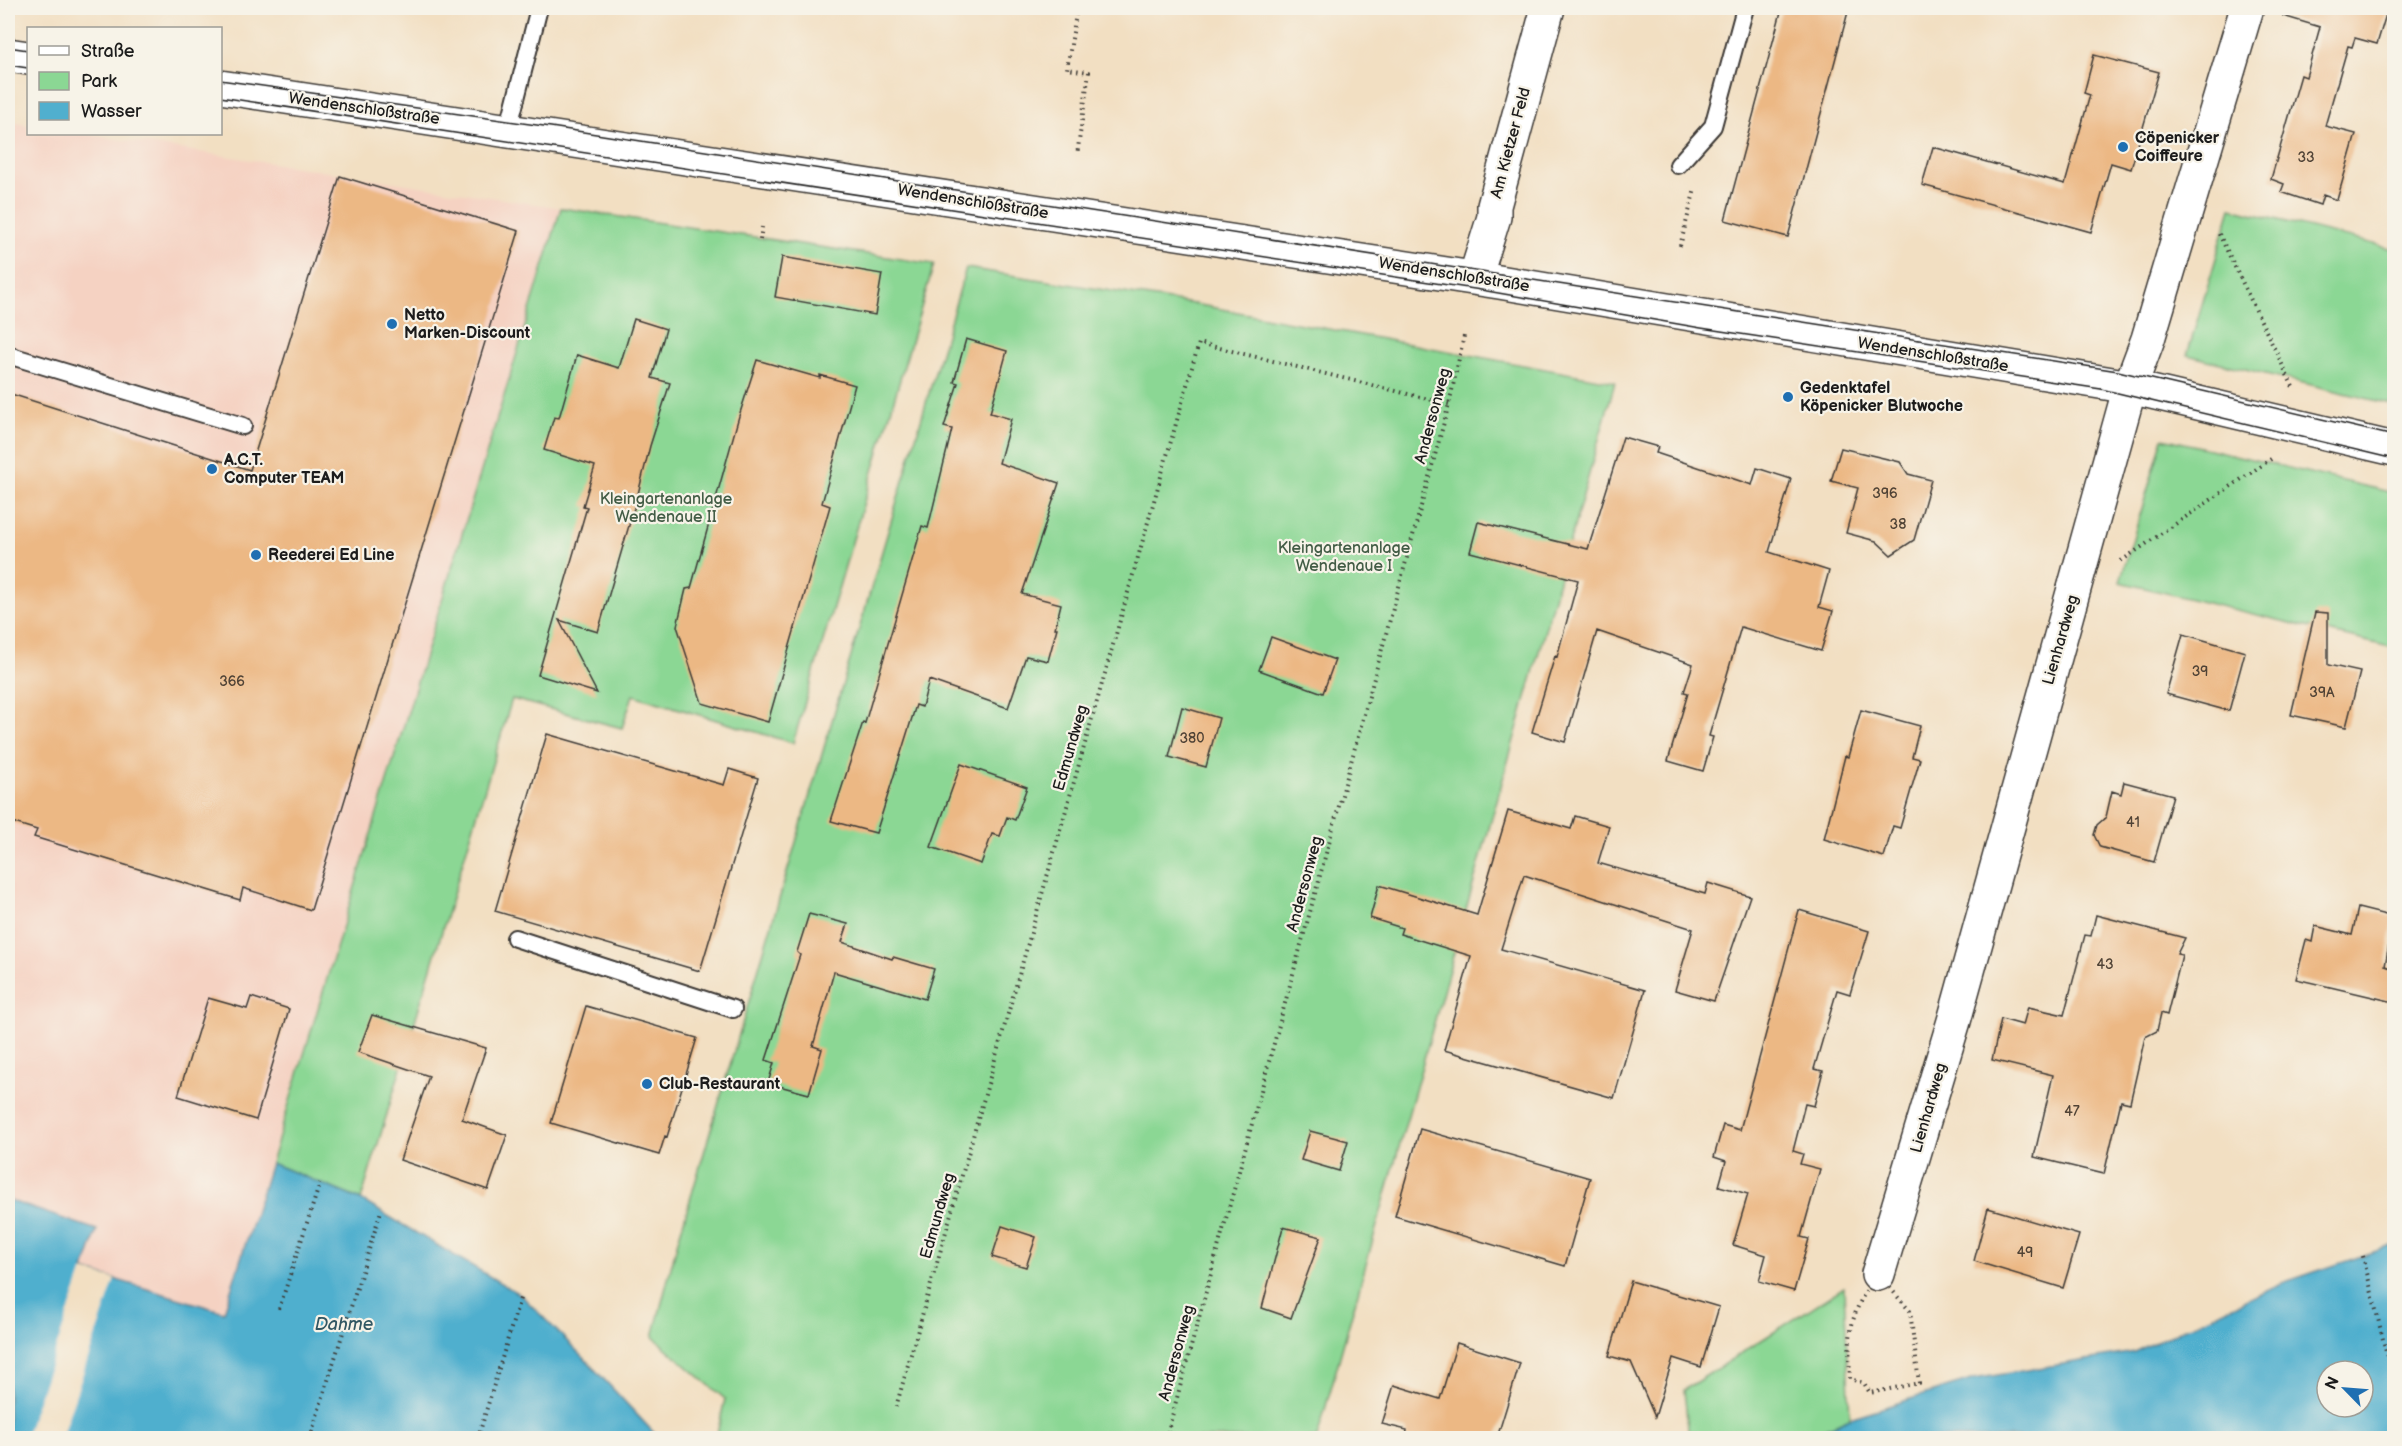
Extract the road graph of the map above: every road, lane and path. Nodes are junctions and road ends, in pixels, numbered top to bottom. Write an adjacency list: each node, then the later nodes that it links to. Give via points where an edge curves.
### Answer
1 (539, 8): 9 (lane)
2 (1077, 8): 10 (path, via 1067,69 1089,72)
3 (1548, 8): 15 (street, Am Kietzer Feld)
4 (1745, 8): 11 (lane, via 1713,126)
5 (2247, 8): 18 (street, Lienhardweg, via 2148,339)
6 (8, 55): 7 (street)
7 (27, 58)
8 (222, 87): 9 (street, Wendenschloßstraße)
9 (508, 130): 15 (street, Wendenschloßstraße)
10 (1077, 155)
11 (1678, 165)
12 (762, 227): 14 (path)
13 (2216, 229): 21 (path)
14 (760, 240)
15 (1475, 278): 18 (street, Wendenschloßstraße)
16 (1464, 336): 19 (path, Andersonweg)
17 (8, 355): 20 (lane)
18 (2130, 387): 21 (street, Wendenschloßstraße); 29 (street, Lienhardweg, via 1954,1021)
19 (1449, 404): 33 (path, Edmundweg, via 1199,343); 36 (path, Andersonweg)
20 (243, 426)
21 (2314, 430): 22 (street, Wendenschloßstraße); 23 (path)
22 (2394, 449)
23 (2117, 563)
24 (515, 938): 25 (lane)
25 (733, 1009)
26 (320, 1183): 31 (path)
27 (381, 1211): 34 (path)
28 (2363, 1256): 32 (path)
29 (1878, 1274): 29 (path, via 1910,1311 1919,1383 1870,1393 1864,1383 1850,1379 1848,1338 1861,1296)
30 (521, 1295): 35 (path)
31 (279, 1309)
32 (2387, 1356)
33 (896, 1407)
34 (310, 1438)
35 (478, 1438)
36 (1166, 1438)

